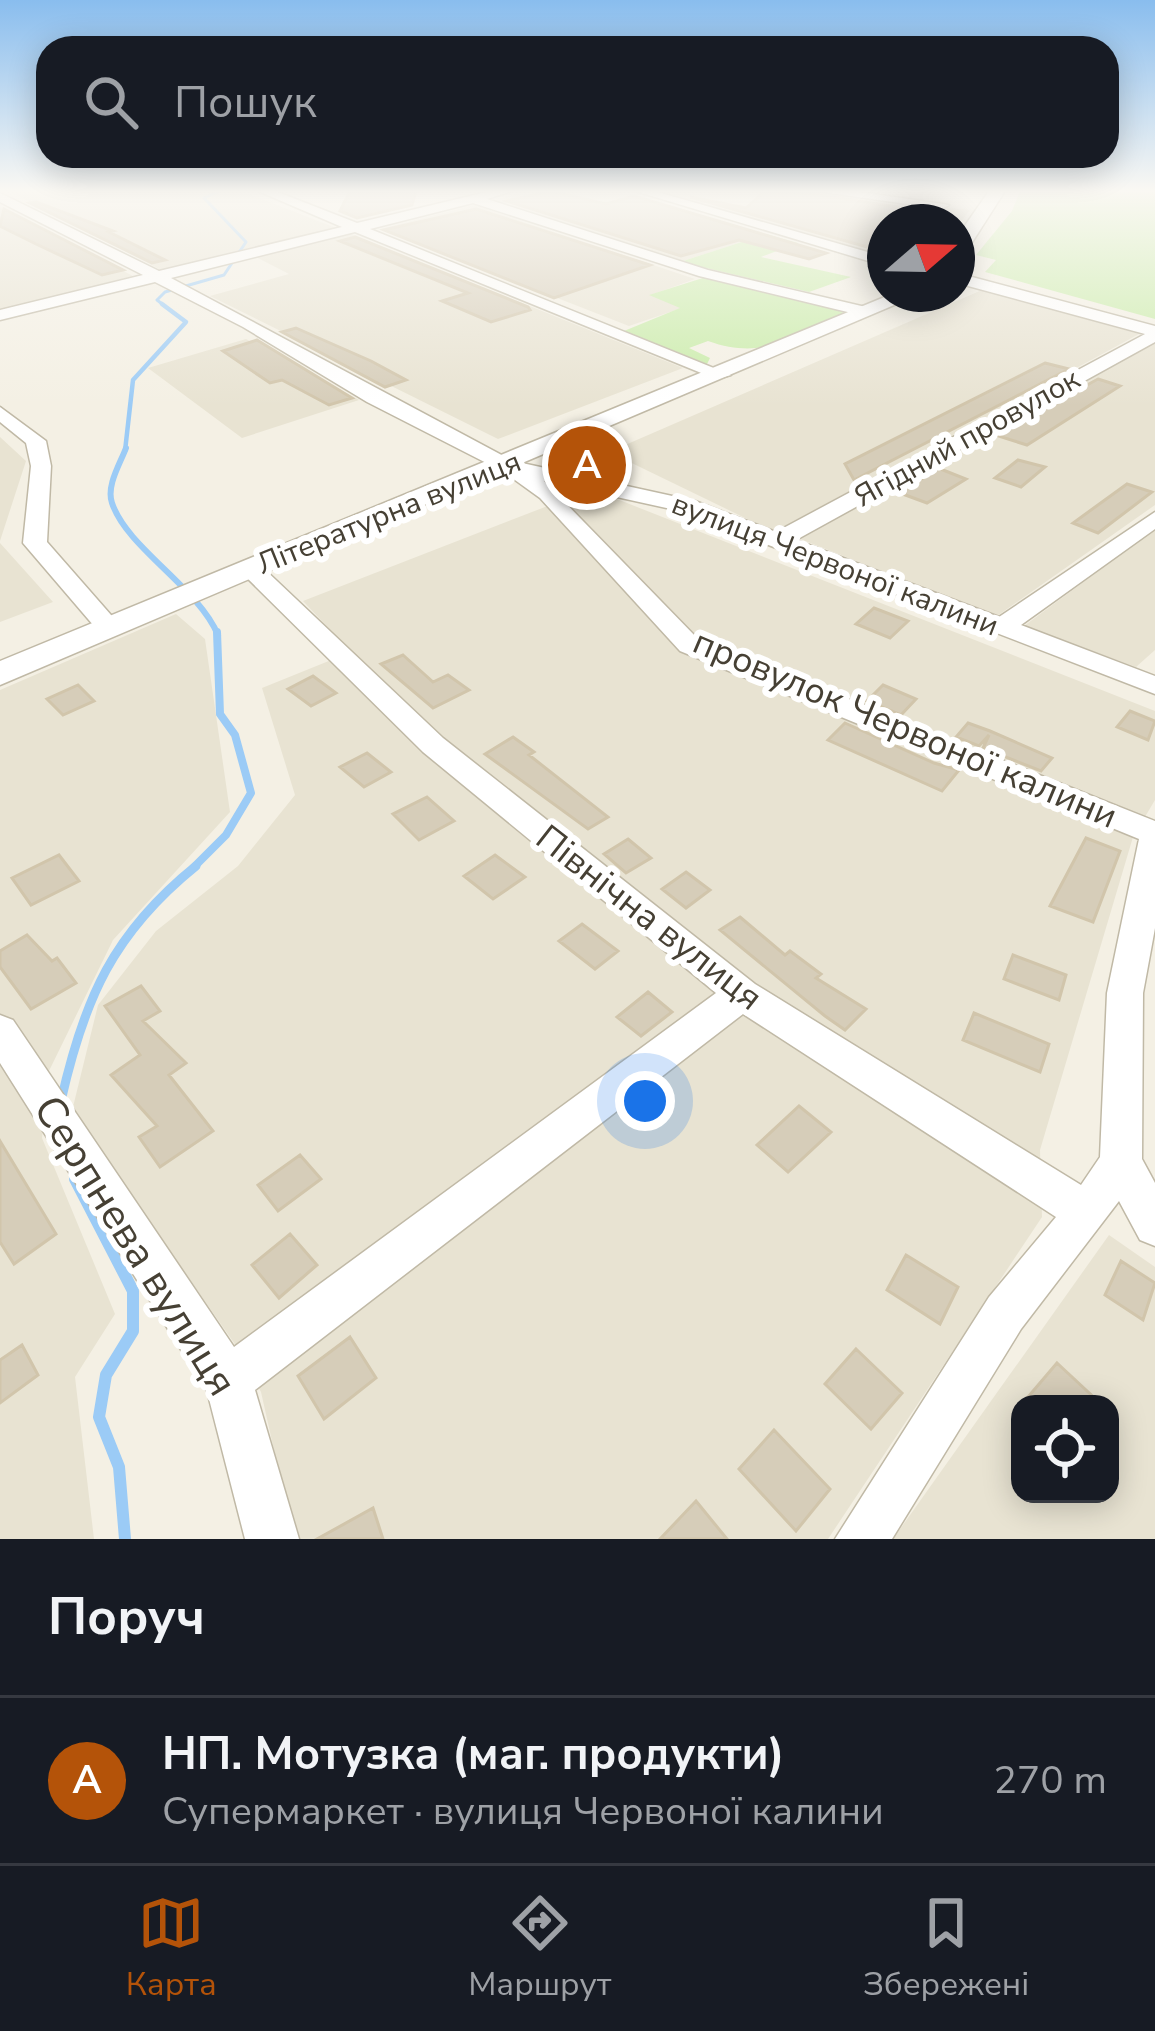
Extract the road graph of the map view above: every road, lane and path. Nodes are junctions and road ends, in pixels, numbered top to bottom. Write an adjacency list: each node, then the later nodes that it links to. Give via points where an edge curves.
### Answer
1 (124, 263): 5 (street, вулиця Червоної калини)
2 (208, 263): 5 (street)
3 (464, 263): 11 (street)
4 (672, 263): 8 (street)
5 (152, 278): 9 (street); 13 (street, вулиця Червоної калини)
6 (975, 283): 10 (street)
7 (867, 310): 8 (street, Літературна вулиця)
8 (864, 311): 11 (street, Літературна вулиця)
9 (0, 315)
10 (1155, 333): 15 (street, Ягідний провулок)
11 (722, 376): 13 (street, Літературна вулиця)
12 (0, 413): 17 (street, via 36,441 34,544)
13 (506, 466): 15 (street, вулиця Червоної калини, via 631,489); 16 (street, Літературна вулиця); 21 (street, провулок Червоної калини, via 548,493 689,646)
14 (1155, 519): 18 (street)
15 (779, 540): 18 (street, вулиця Червоної калини)
16 (251, 569): 17 (street, Літературна вулиця); 22 (street, Північна вулиця, via 433,745)
17 (109, 628): 19 (street, Літературна вулиця)
18 (1000, 629): 20 (street, вулиця Червоної калини)
19 (0, 674)
20 (1155, 686)
21 (1155, 836): 24 (street, via 1125,993)
22 (742, 994): 25 (street, Північна вулиця); 27 (street)
23 (0, 1031): 27 (street, Серпнева вулиця)
24 (1121, 1162): 25 (street); 26 (street)
25 (1088, 1213): 29 (street, via 1005,1312)
26 (1155, 1225)
27 (228, 1381): 28 (street, Серпнева вулиця)
28 (272, 1539)
29 (862, 1539)

